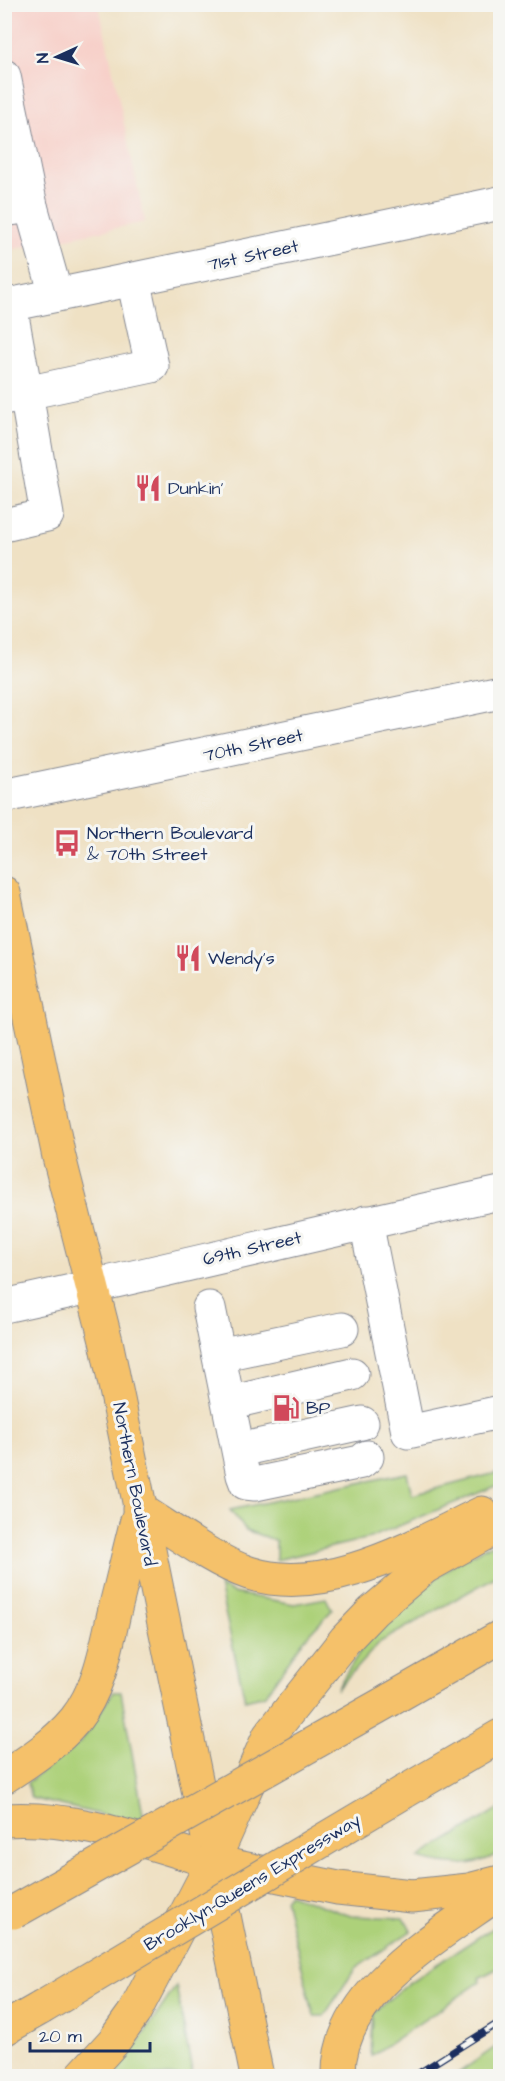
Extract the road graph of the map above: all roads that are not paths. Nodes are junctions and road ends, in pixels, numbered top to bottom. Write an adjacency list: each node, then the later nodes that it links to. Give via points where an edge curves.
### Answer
1 (5, 78): 2 (street)
2 (11, 134): 3 (street)
3 (17, 192): 6 (street)
4 (501, 203): 5 (street, 71st Street)
5 (133, 279): 6 (street, 71st Street); 8 (street, via 152,366)
6 (56, 295): 7 (street, 71st Street)
7 (7, 305): 8 (street)
8 (15, 396): 9 (street, via 47,515)
9 (4, 525)
10 (501, 692): 11 (street, 70th Street)
11 (4, 796)
12 (4, 892): 15 (main road, Northern Boulevard, via 59,1157)
13 (501, 1193): 14 (street, 69th Street)
14 (366, 1222): 15 (street, 69th Street); 22 (street, via 408,1431)
15 (92, 1287): 16 (street, 69th Street); 27 (main road, Northern Boulevard)
16 (4, 1306)
17 (209, 1308): 19 (street)
18 (342, 1329): 19 (street)
19 (219, 1355): 21 (street)
20 (352, 1374): 21 (street)
21 (229, 1403): 24 (street)
22 (501, 1412)
23 (362, 1423): 24 (street)
24 (239, 1450): 25 (street, via 246,1483 255,1484 361,1462)
25 (367, 1457)
26 (501, 1506): 27 (main road, via 377,1561 298,1580 249,1573 224,1562)
27 (139, 1509): 31 (main road, via 108,1641 88,1702 54,1740); 33 (main road, Northern Boulevard)
28 (501, 1526): 33 (main road, via 425,1568 345,1640 269,1736)
29 (501, 1637): 36 (main road, bridge)
30 (501, 1736): 37 (main road, Brooklyn-Queens Expressway, bridge)
31 (4, 1778)
32 (4, 1820): 33 (main road, via 107,1830)
33 (213, 1862): 34 (main road, via 338,1888 412,1896); 38 (main road, via 134,2013); 39 (main road, Northern Boulevard)
34 (501, 1882)
35 (501, 1892): 40 (main road, via 400,1964 381,1983 349,2028)
36 (8, 1916)
37 (4, 2029)
38 (82, 2076)
39 (257, 2076)
40 (339, 2076)

